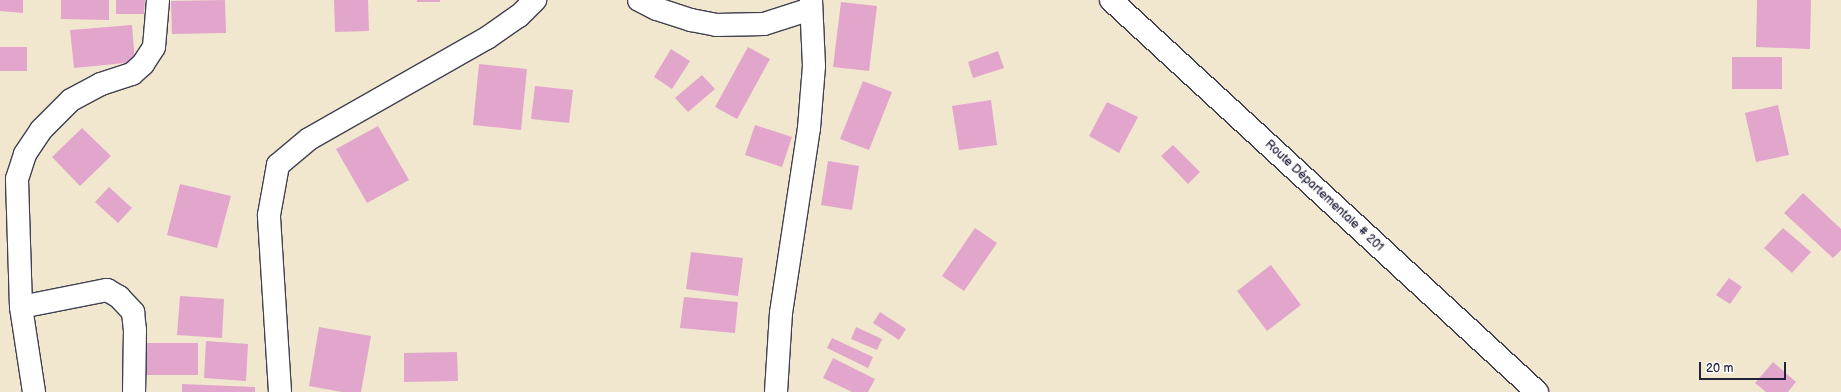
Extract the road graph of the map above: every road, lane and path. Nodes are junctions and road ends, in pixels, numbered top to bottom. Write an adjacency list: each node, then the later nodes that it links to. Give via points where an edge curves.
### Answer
1 (158, 0): 6 (street, via 154,46 143,64 132,74 101,84 71,100 41,130 25,154 16,179)
2 (535, 0): 9 (street, via 519,16 486,38 309,139 278,165 269,214)
3 (639, 0): 5 (street, via 657,9 716,25 764,24)
4 (1111, 0): 11 (street, Route Départementale # 201)
5 (811, 4): 10 (street, via 814,66 809,128 781,312)
6 (21, 307): 7 (street); 8 (street, via 107,290 119,297 133,312 134,318)
7 (34, 392)
8 (134, 392)
9 (280, 392)
10 (776, 392)
11 (1537, 392)

